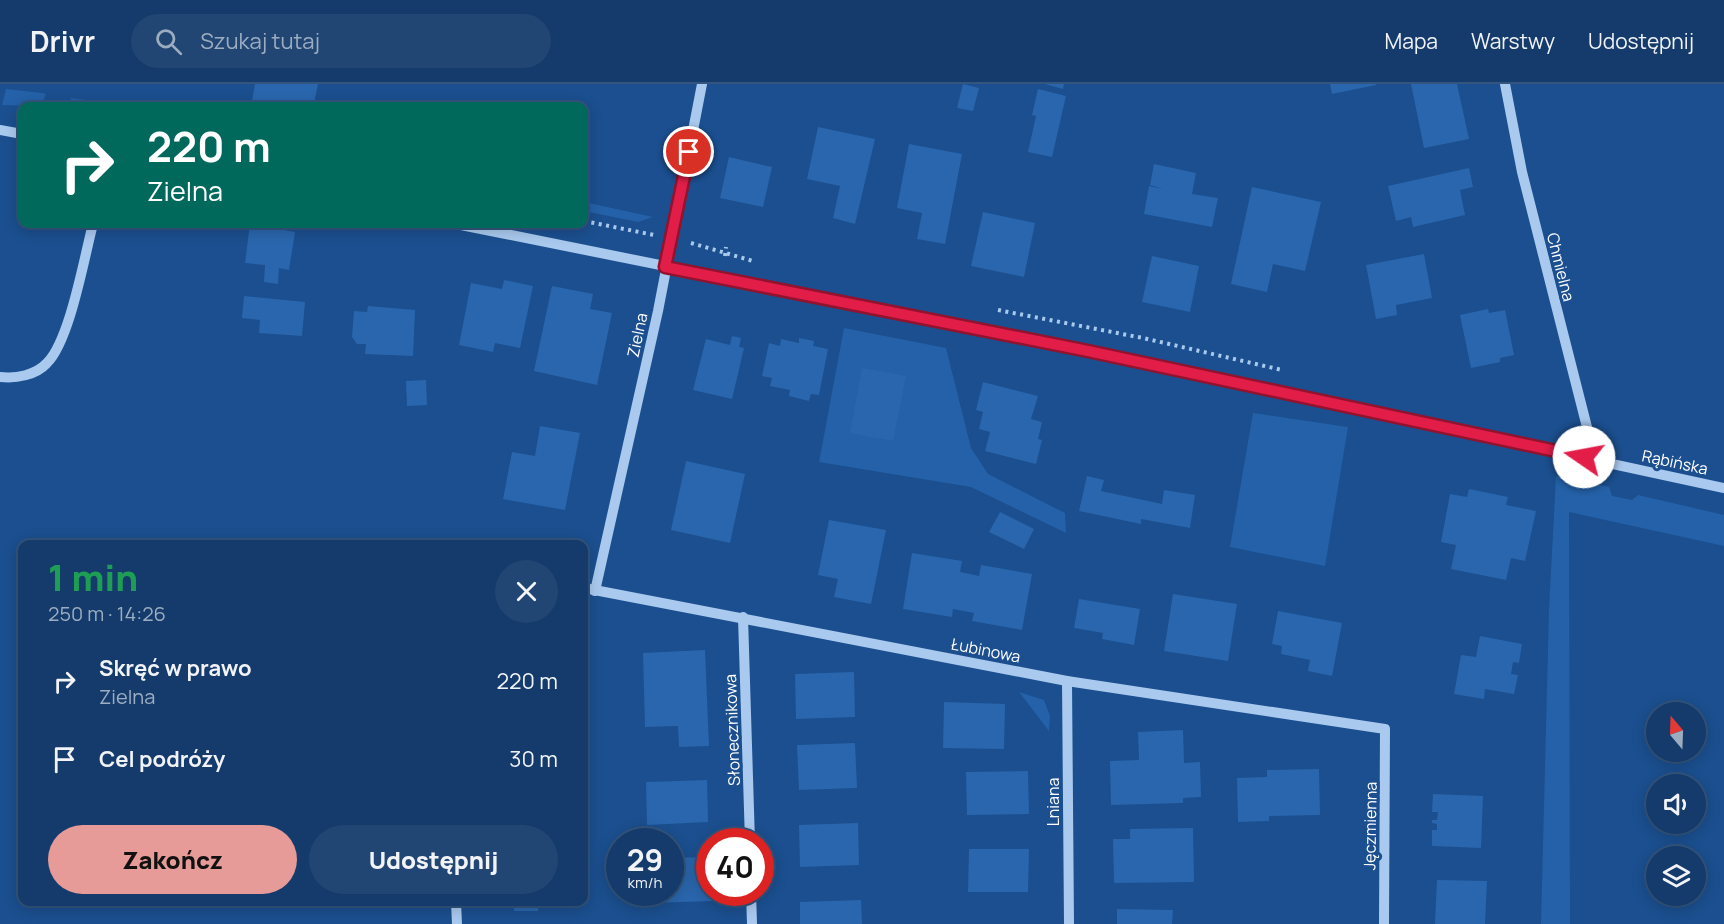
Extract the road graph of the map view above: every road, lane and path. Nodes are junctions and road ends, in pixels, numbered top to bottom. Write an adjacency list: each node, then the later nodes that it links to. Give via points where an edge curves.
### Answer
1 (702, 84): 7 (street, Zielna)
2 (1505, 84): 9 (street, Chmielna, via 1521,172 1588,431)
3 (0, 130): 4 (street)
4 (18, 133)
5 (92, 228): 8 (street, via 61,345 47,364 28,375)
6 (475, 228): 7 (street, Rąbińska)
7 (665, 267): 9 (street, Rąbińska, via 1088,351); 12 (street, Zielna)
8 (0, 377)
9 (1584, 457): 10 (street, Rąbińska)
10 (1724, 488)
11 (588, 589): 12 (street, Łubinowa)
12 (595, 591): 13 (street, Łubinowa)
13 (743, 617): 14 (street, Łubinowa); 16 (street, Słonecznikowa)
14 (1067, 681): 15 (street, Łubinowa); 21 (street, Lniana)
15 (1385, 729): 22 (street, Jęczmienna)
16 (750, 828)
17 (456, 906): 19 (street)
18 (752, 906): 20 (street)
19 (457, 924)
20 (752, 924)
21 (1069, 924)
22 (1384, 924)

